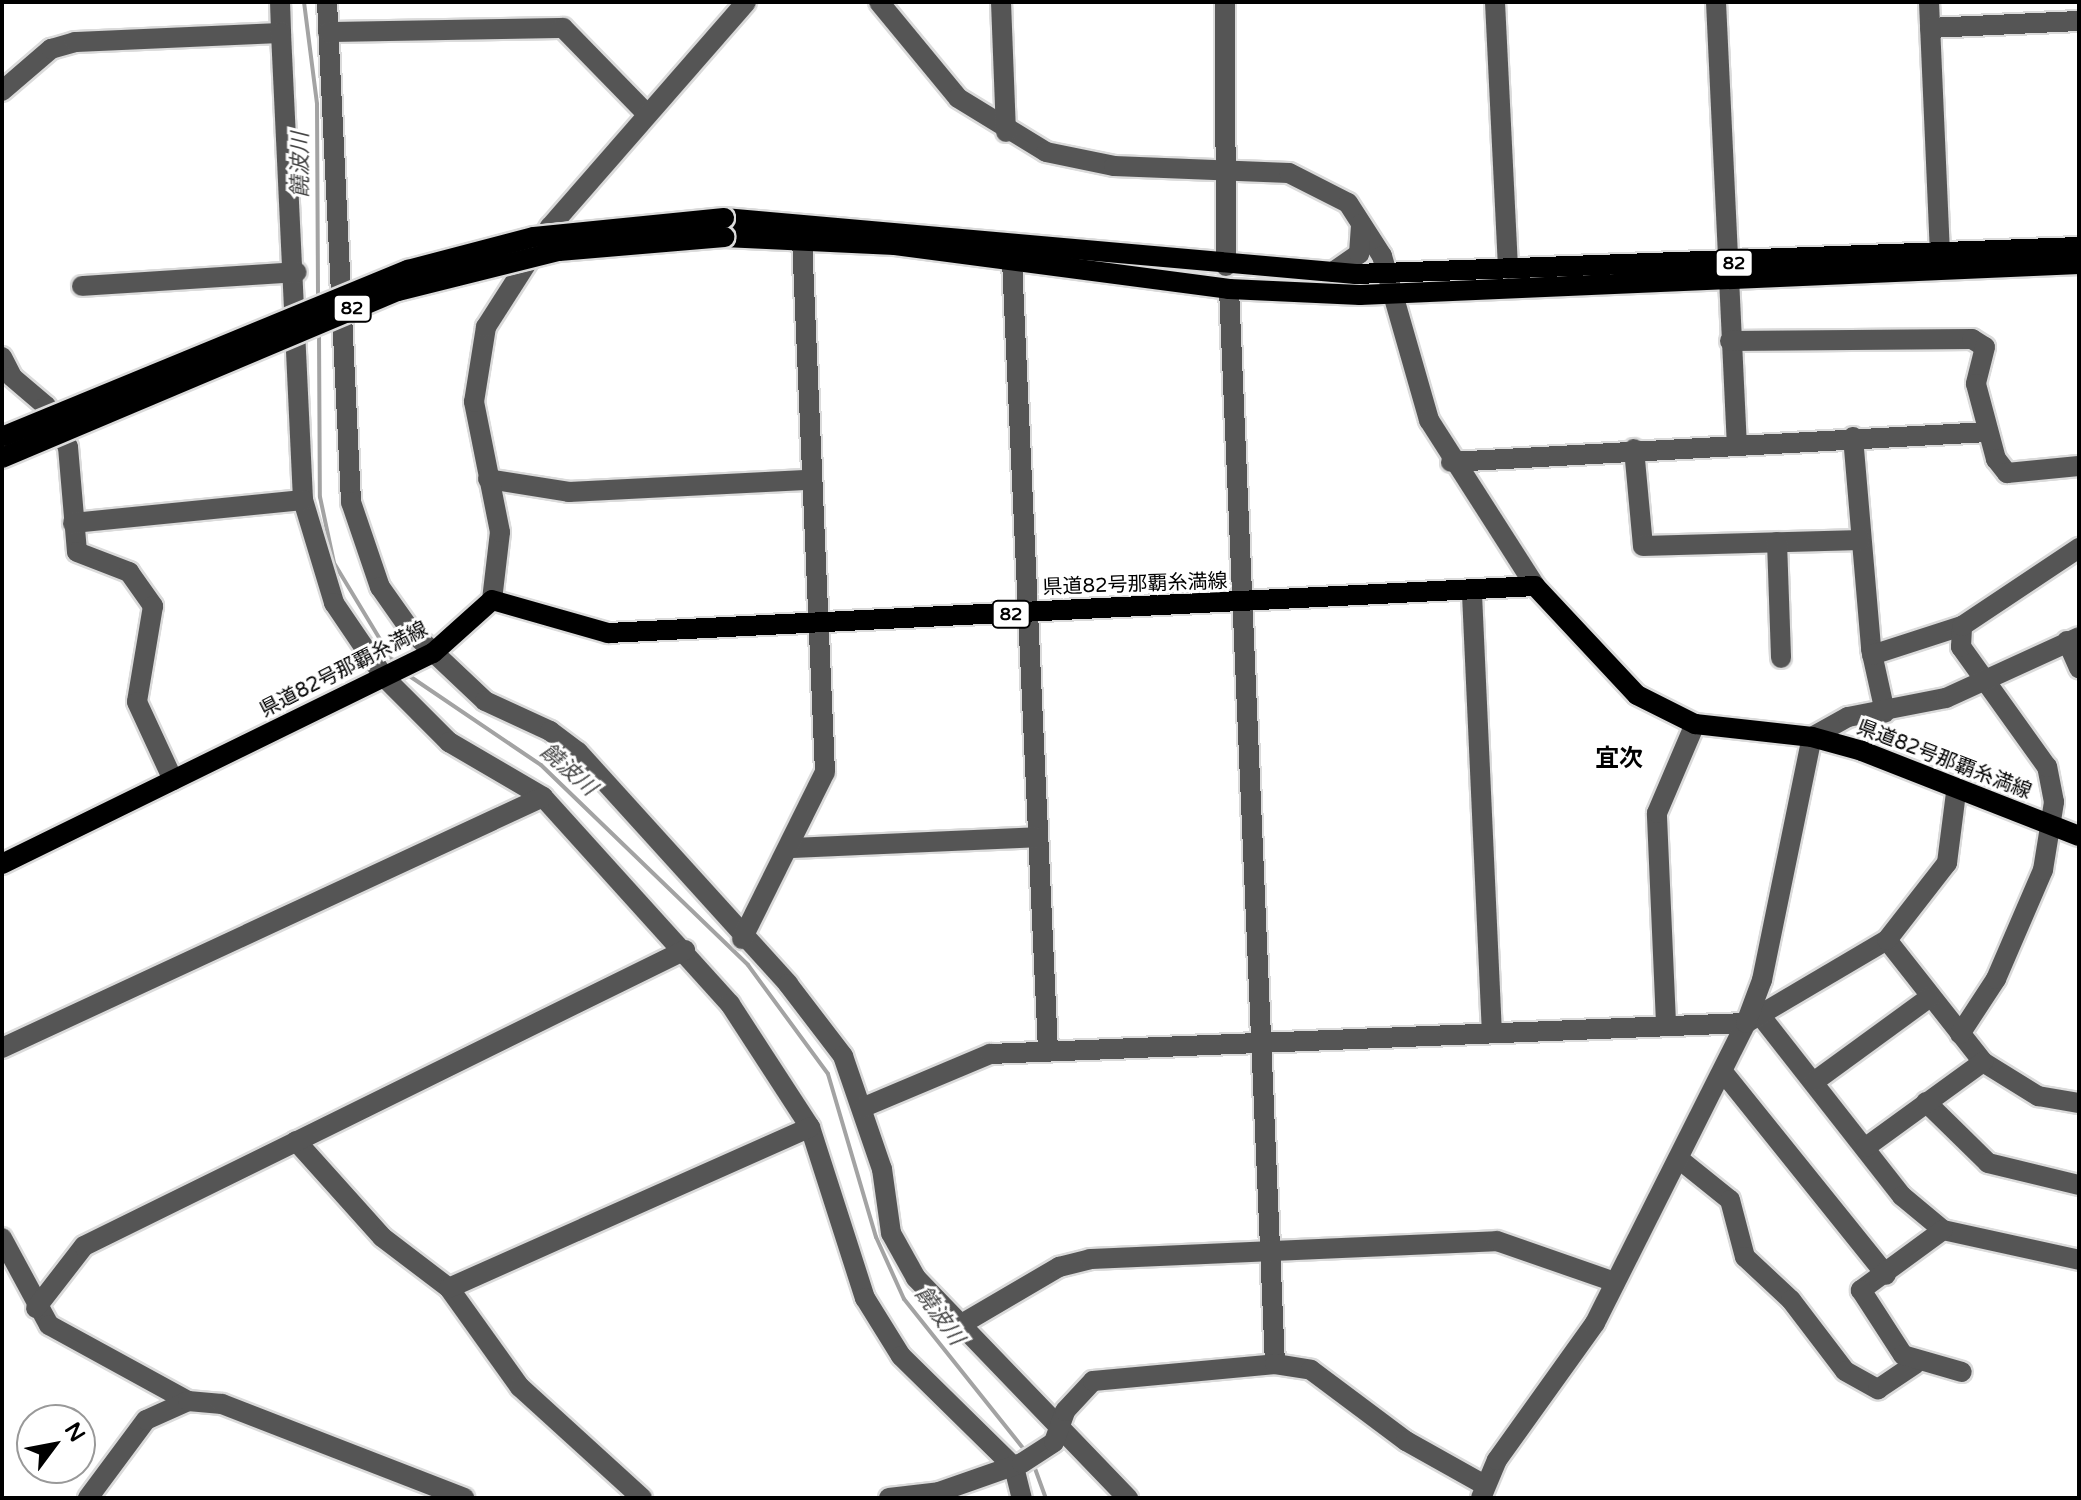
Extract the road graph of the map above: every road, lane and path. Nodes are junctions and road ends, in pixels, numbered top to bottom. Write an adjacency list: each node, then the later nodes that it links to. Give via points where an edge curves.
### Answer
1 (280, 2): 13 (street)
2 (327, 2): 12 (street)
3 (746, 2): 15 (street)
4 (879, 2): 16 (street, via 958,98)
5 (1001, 2): 16 (street)
6 (1225, 2): 17 (street)
7 (1495, 2): 26 (street)
8 (1716, 2): 29 (street)
9 (1929, 2): 11 (street)
10 (2079, 21): 11 (street)
11 (1930, 28): 22 (street)
12 (328, 32): 15 (street, via 563,28); 60 (street, via 351,502 380,587)
13 (281, 33): 14 (street, via 75,42 51,49); 27 (street)
14 (2, 91)
15 (647, 114): 44 (street, via 550,227 486,327 474,402)
16 (1006, 132): 17 (street, via 1079,161)
17 (1224, 167): 18 (street, via 1310,179); 25 (street)
18 (1358, 215): 28 (street, via 1359,254); 30 (street)
19 (724, 228): 20 (main road, 82); 25 (main road, 82, via 902,228); 37 (main road, 82, bridge, via 534,237 408,270); 41 (main road, 82, bridge, via 582,247 398,291)
20 (802, 238): 23 (main road, 82); 45 (street)
21 (2079, 247): 22 (main road, 82)
22 (1940, 253): 29 (main road, 82)
23 (1012, 261): 32 (main road, 82); 55 (street)
24 (2079, 264): 29 (main road, 82)
25 (1226, 266): 28 (main road, 82)
26 (1508, 269): 29 (main road, 82); 30 (main road, 82)
27 (297, 272): 31 (street); 46 (street)
28 (1333, 272): 30 (main road, 82)
29 (1729, 272): 33 (main road, 82); 34 (street)
30 (1388, 274): 33 (street)
31 (82, 286)
32 (1229, 289): 33 (main road, 82); 54 (street)
33 (1394, 294): 42 (street, via 1429,420)
34 (1730, 341): 36 (street, via 1972,339 1985,347 1976,384); 39 (street)
35 (2, 357): 47 (street, via 12,377 46,406 68,447)
36 (1987, 432): 38 (street); 43 (street, via 2007,473)
37 (2, 437)
38 (1853, 437): 39 (street); 48 (street)
39 (1737, 445): 40 (street)
40 (1634, 449): 42 (street); 49 (street, via 1643,546)
41 (2, 458)
42 (1451, 462): 51 (street)
43 (2079, 466)
44 (488, 479): 45 (street, via 569,492); 53 (street, via 500,532)
45 (810, 480): 56 (street)
46 (303, 500): 47 (street); 63 (street, via 334,603)
47 (73, 523): 68 (street, via 77,552 129,572 153,606 137,702)
48 (1860, 540): 49 (street); 59 (street)
49 (1777, 542): 61 (street)
50 (2079, 548): 57 (street)
51 (1535, 586): 52 (main road, 県道82号那覇糸満線 / 82); 66 (main road, 県道82号那覇糸満線, via 1637,695)
52 (1472, 594): 54 (main road, 県道82号那覇糸満線 / 82); 82 (street)
53 (492, 600): 56 (main road, 県道82号那覇糸満線 / 82, via 608,633); 60 (main road, 県道82号那覇糸満線)
54 (1243, 604): 55 (main road, 県道82号那覇糸満線 / 82); 84 (street)
55 (1029, 613): 56 (main road, 県道82号那覇糸満線 / 82); 73 (street)
56 (816, 626): 74 (street, via 825,772)
57 (1962, 626): 59 (street); 64 (street, via 1961,647)
58 (2073, 639): 62 (street); 64 (street)
59 (1872, 655): 65 (street)
60 (426, 656): 63 (main road, 県道82号那覇糸満線); 76 (street, via 485,701 578,752)
61 (1781, 658)
62 (2079, 668)
63 (390, 675): 68 (main road, 県道82号那覇糸満線); 70 (street, via 449,742)
64 (1983, 680): 65 (street, via 1946,698); 71 (street, via 2047,767)
65 (1885, 712): 67 (street, via 1834,722)
66 (1695, 724): 67 (main road, 県道82号那覇糸満線); 81 (street, via 1657,813)
67 (1812, 737): 69 (main road, 県道82号那覇糸満線); 80 (street)
68 (173, 780): 75 (main road, 県道82号那覇糸満線)
69 (1956, 793): 71 (main road, 県道82号那覇糸満線); 77 (street, via 1947,863)
70 (543, 797): 78 (street); 85 (street)
71 (2051, 826): 72 (main road, 県道82号那覇糸満線); 83 (street, via 2043,870 2002,965)
72 (2079, 836)
73 (1038, 837): 74 (street); 86 (street)
74 (791, 848): 76 (street)
75 (2, 864)
76 (742, 939): 92 (street, via 843,1056)
77 (1887, 940): 79 (street); 80 (street)
78 (685, 950): 93 (street); 94 (street)
79 (1929, 998): 83 (street); 89 (street)
80 (1753, 1019): 81 (street); 88 (street); 89 (street)
81 (1666, 1023): 82 (street)
82 (1492, 1031): 84 (street)
83 (1960, 1034): 87 (street)
84 (1260, 1042): 86 (street); 100 (street)
85 (2, 1048)
86 (1048, 1051): 92 (street, via 978,1057)
87 (1983, 1062): 90 (street); 91 (street, via 2038,1096)
88 (1723, 1072): 96 (street); 102 (street)
89 (1815, 1081): 95 (street)
90 (1926, 1102): 95 (street); 97 (street, via 1988,1163)
91 (2079, 1103)
92 (864, 1107): 106 (street, via 891,1233 916,1278)
93 (810, 1127): 104 (street); 112 (street, via 865,1298 901,1356)
94 (296, 1141): 104 (street, via 382,1237); 105 (street, via 84,1246)
95 (1866, 1147): 98 (street, via 1902,1196)
96 (1679, 1159): 103 (street); 108 (street, via 1730,1200 1745,1257 1791,1300 1845,1371 1878,1389)
97 (2079, 1185)
98 (1943, 1230): 101 (street); 102 (street)
99 (2, 1238): 105 (street)
100 (1271, 1253): 103 (street, via 1497,1241); 106 (street, via 1076,1262); 107 (street)
101 (2079, 1260)
102 (1886, 1275): 108 (street, via 1861,1290)
103 (1615, 1282): 113 (street, via 1556,1386)
104 (449, 1288): 116 (street, via 520,1387)
105 (36, 1308): 110 (street, via 70,1342 146,1373)
106 (960, 1325): 111 (street)
107 (1275, 1364): 111 (street, via 1093,1381 1065,1411); 113 (street, via 1311,1370)
108 (1915, 1364): 109 (street)
109 (1962, 1372)
110 (188, 1401): 114 (street, via 146,1420); 115 (street, via 222,1404)
111 (1058, 1434): 112 (street); 119 (street)
112 (1018, 1465): 117 (street, via 939,1492); 118 (street)
113 (1482, 1491)
114 (88, 1498)
115 (464, 1498)
116 (642, 1498)
117 (889, 1498)
118 (1022, 1498)
119 (1128, 1498)

